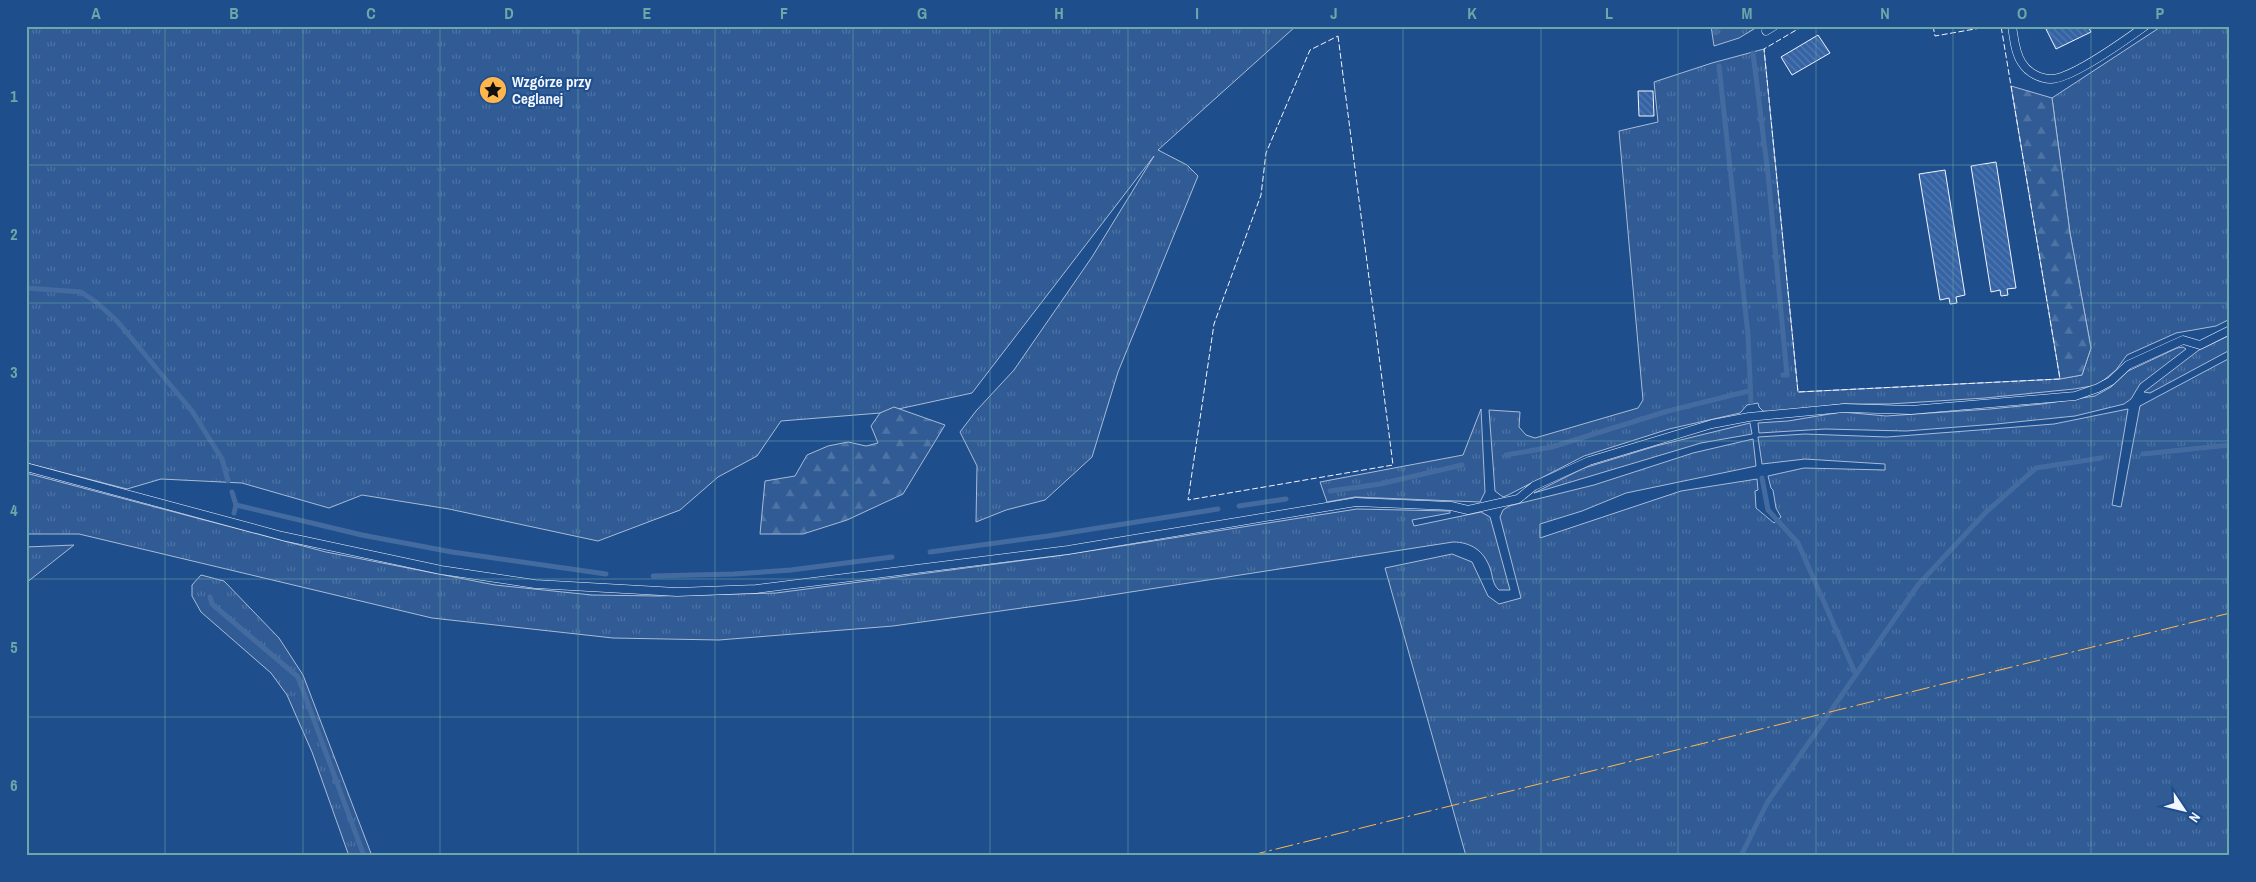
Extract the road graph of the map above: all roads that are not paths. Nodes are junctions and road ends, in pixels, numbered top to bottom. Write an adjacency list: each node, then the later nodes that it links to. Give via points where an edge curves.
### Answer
1 (1774, 26): 4 (lane)
2 (2012, 26): 3 (lane, via 2015,48 2022,64 2041,78 2053,79 2107,53)
3 (2145, 26)
4 (1766, 31)
5 (2230, 330): 6 (lane, via 2200,345 2183,340 2128,365 2098,388 2075,396 1911,410 1844,408 1712,424 1589,461 1534,486 1518,499 1468,510 1450,506 1356,502 1068,550 774,587 677,592 535,584 441,570 282,536)
6 (26, 467)

